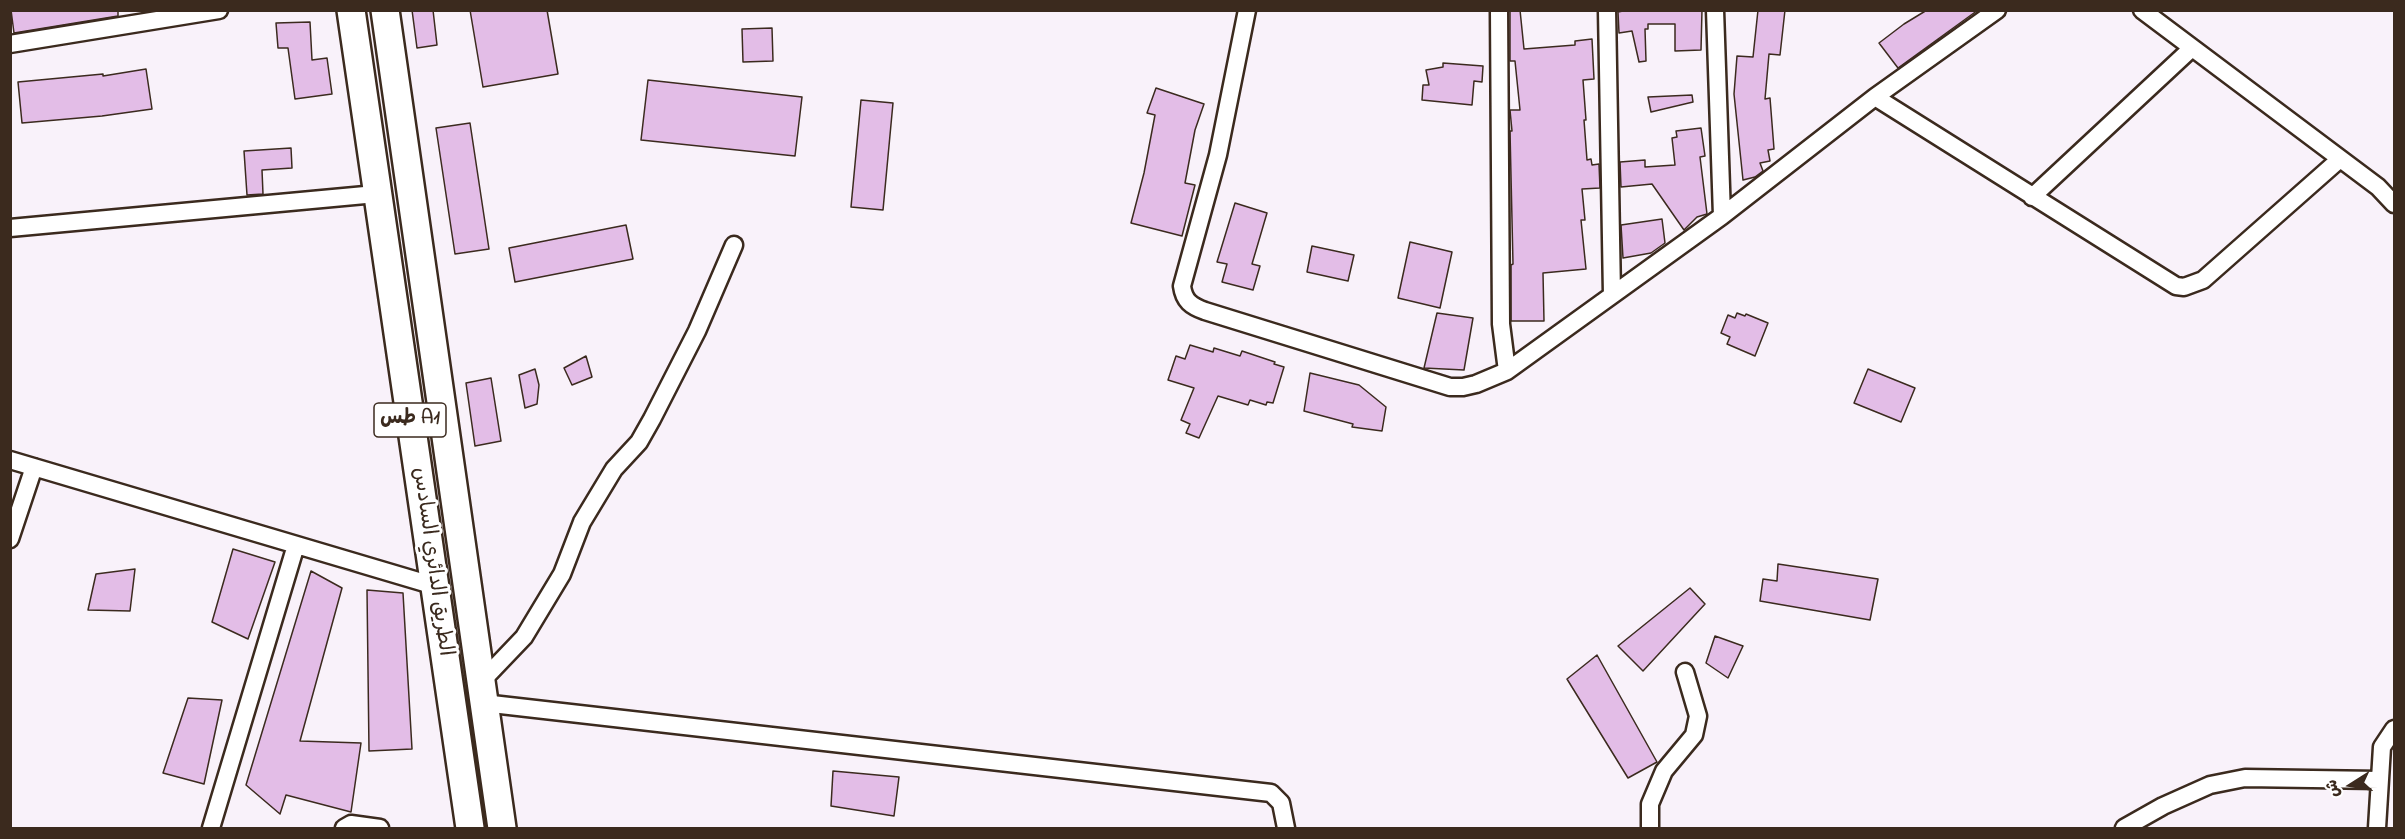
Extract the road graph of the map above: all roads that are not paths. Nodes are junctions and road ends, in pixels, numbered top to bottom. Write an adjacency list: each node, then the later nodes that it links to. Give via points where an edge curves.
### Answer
1 (219, 10): 10 (street)
2 (351, 10): 14 (highway, الطريق الدائري السادس / طس A1)
3 (385, 10): 28 (highway, الطريق الدائري السادس / طس A1)
4 (1247, 10): 21 (street, via 1218,154 1182,286 1187,302 1205,311 1450,387 1476,384)
5 (1499, 10): 21 (street, via 1501,324)
6 (1607, 10): 20 (street)
7 (1715, 10): 17 (street)
8 (1997, 10): 12 (street)
9 (2142, 10): 11 (street)
10 (10, 44)
11 (2192, 48): 13 (street); 15 (street)
12 (1875, 97): 15 (street); 17 (street)
13 (2340, 159): 15 (street, via 2203,280 2184,287 2176,286); 16 (street)
14 (376, 194): 18 (street); 26 (highway, الطريق الدائري السادس / طس A1)
15 (2032, 197)
16 (2394, 204)
17 (1722, 216): 20 (street)
18 (10, 228)
19 (734, 245): 28 (street, via 698,331 652,419 639,442 614,469 582,522 562,574 524,637)
20 (1612, 295): 21 (street)
21 (1507, 371)
22 (10, 460): 23 (street)
23 (34, 467): 24 (street); 25 (street)
24 (10, 539)
25 (296, 545): 26 (street); 31 (street)
26 (435, 586): 34 (highway, الطريق الدائري السادس / طس A1)
27 (1685, 672): 37 (street, via 1698,716 1694,735 1664,771 1650,804)
28 (482, 692): 35 (highway, الطريق الدائري السادس / طس A1); 36 (street, via 1271,793 1281,803)
29 (2394, 729): 30 (street, via 2382,747)
30 (2379, 780): 38 (street, via 2245,778 2210,785); 39 (street)
31 (211, 828)
32 (344, 828): 33 (street, via 351,824)
33 (380, 828)
34 (470, 828)
35 (502, 828)
36 (1286, 828)
37 (1650, 828)
38 (2124, 828)
39 (2377, 828)

